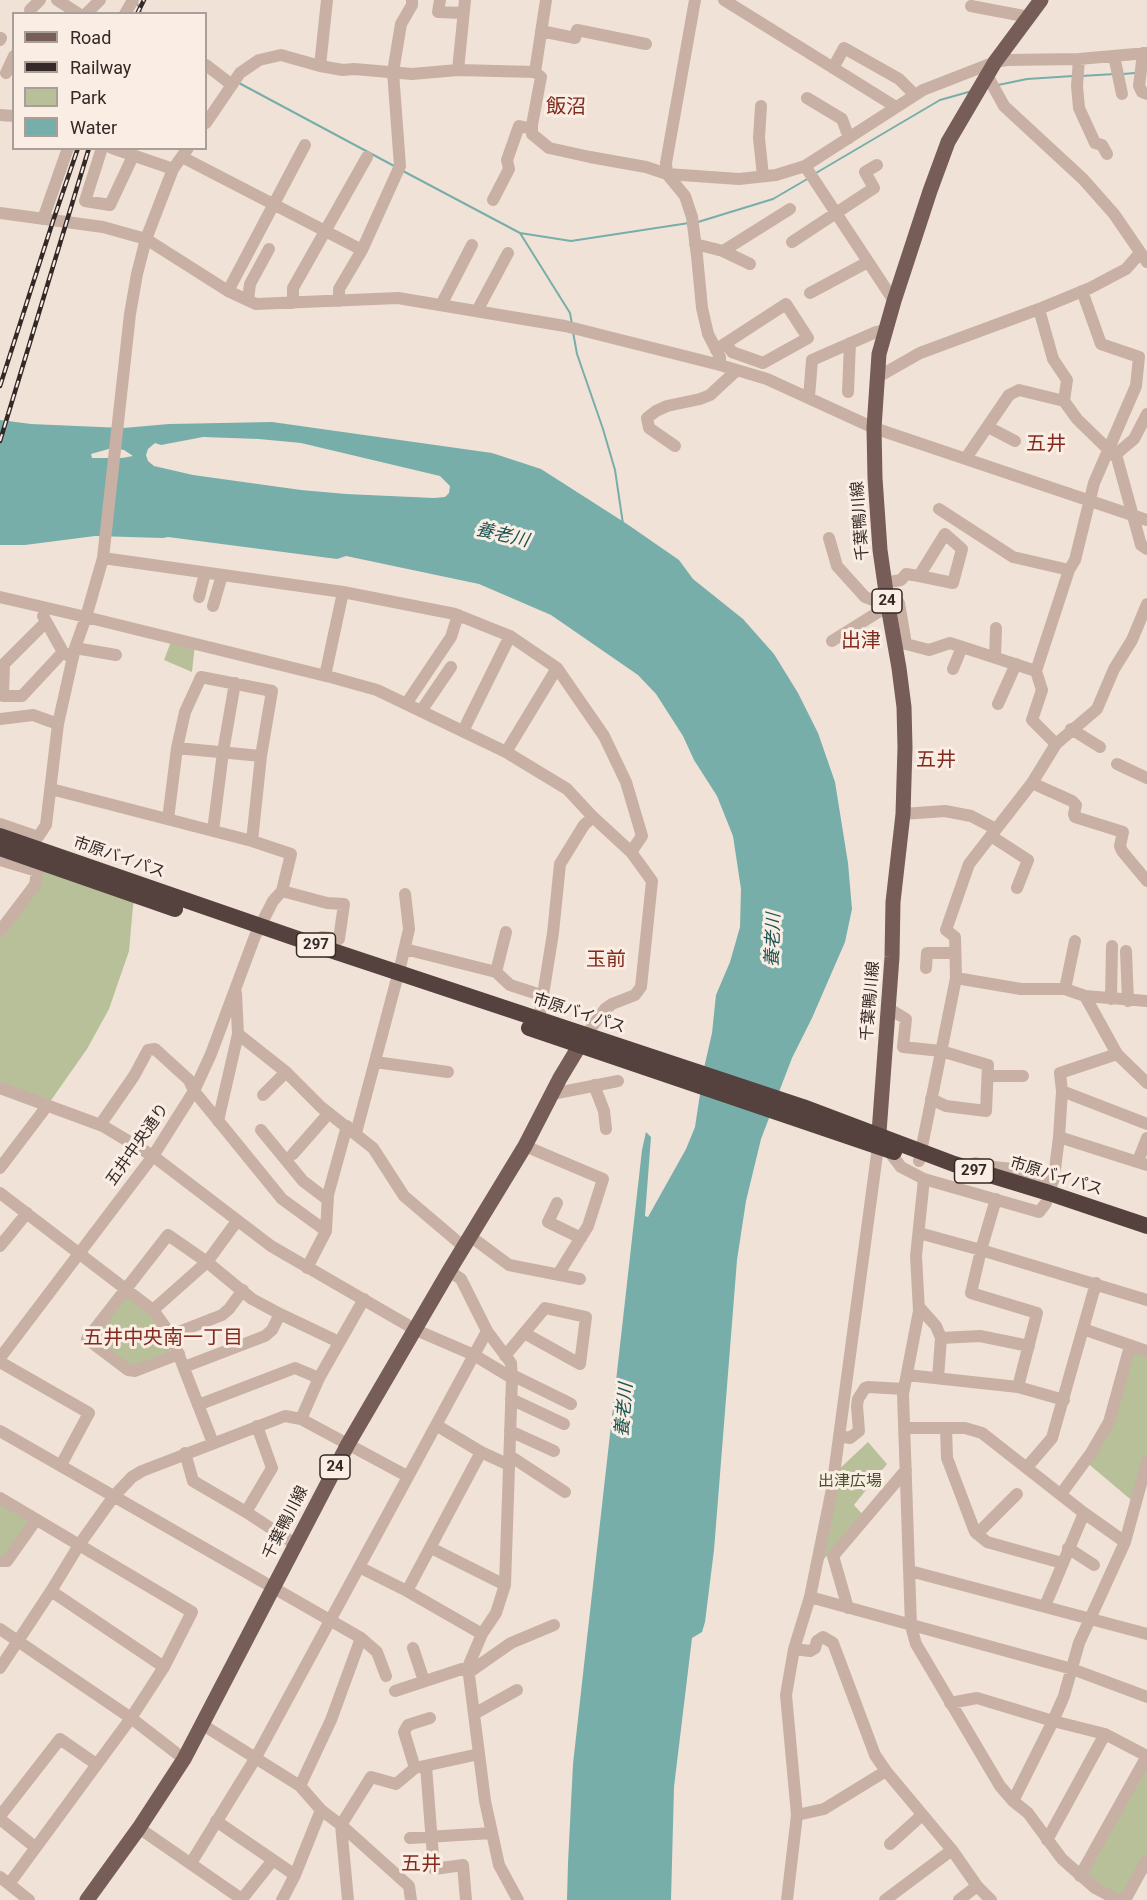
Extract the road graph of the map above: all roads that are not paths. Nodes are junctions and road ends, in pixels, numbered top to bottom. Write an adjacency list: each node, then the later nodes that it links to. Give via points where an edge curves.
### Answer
1 (40, 0): 14 (street)
2 (57, 0): 15 (street)
3 (100, 0): 16 (street)
4 (327, 0): 25 (street)
5 (412, 0): 29 (street, via 401,24)
6 (440, 0): 17 (street, via 438,12)
7 (465, 0): 17 (street)
8 (540, 0): 9 (street)
9 (546, 0): 19 (street)
10 (695, 0): 52 (street)
11 (724, 0): 26 (street)
12 (1041, 0): 18 (main road, 千葉鴨川線 / 24)
13 (971, 6): 18 (street)
14 (30, 10)
15 (76, 12)
16 (88, 12)
17 (462, 13): 28 (street)
18 (1029, 17): 27 (main road, 千葉鴨川線 / 24)
19 (542, 31): 20 (street, via 575,39 577,30); 30 (street)
20 (646, 44)
21 (1145, 53): 22 (street); 33 (street, via 1139,86)
22 (1114, 56): 23 (street); 32 (street)
23 (1079, 59): 27 (street, via 1007,60); 46 (street, via 1078,108 1095,143 1102,145)
24 (207, 66): 31 (street)
25 (320, 66): 29 (street); 31 (street, via 281,55 259,60 240,73)
26 (833, 68): 34 (street, via 844,48 899,79); 37 (street)
27 (991, 68): 34 (street); 69 (street, via 1004,105 1083,179); 77 (main road, 千葉鴨川線 / 24, via 948,142)
28 (458, 70): 29 (street); 30 (street)
29 (393, 72): 66 (street, via 400,166)
30 (535, 72): 39 (street, via 541,77)
31 (232, 85): 38 (street)
32 (1122, 94)
33 (1147, 94)
34 (915, 95): 37 (street)
35 (807, 98): 40 (street, via 842,119)
36 (761, 106): 53 (street)
37 (896, 107): 40 (street)
38 (207, 122)
39 (532, 129): 52 (street, via 532,134 549,148); 54 (street, via 519,126 507,160 509,169)
40 (849, 138): 50 (street)
41 (304, 145): 55 (street)
42 (67, 150): 59 (street)
43 (101, 150): 47 (street, via 85,201 110,204)
44 (117, 150): 47 (street)
45 (185, 153): 51 (street); 55 (street)
46 (1107, 154)
47 (133, 156): 51 (street)
48 (367, 158): 60 (street)
49 (877, 165): 58 (street, via 865,172 874,188)
50 (805, 166): 53 (street); 58 (street)
51 (173, 169): 61 (street)
52 (667, 174): 53 (street, via 739,179); 63 (street, via 685,196)
53 (763, 176)
54 (493, 200)
55 (274, 204): 60 (street); 72 (street)
56 (790, 209): 67 (street)
57 (0, 213): 59 (street)
58 (836, 213): 62 (street); 70 (street)
59 (43, 219): 61 (street)
60 (327, 232): 66 (street); 78 (street, via 293,288)
61 (146, 239): 72 (street); 105 (street, via 129,318)
62 (792, 242)
63 (695, 244): 67 (street); 84 (street, via 708,334)
64 (472, 245): 79 (street)
65 (269, 249): 75 (street, via 250,284)
66 (362, 250): 76 (street, via 339,289)
67 (723, 251): 71 (street)
68 (508, 253): 81 (street)
69 (1144, 257): 73 (street)
70 (868, 262): 74 (street); 77 (street)
71 (750, 264)
72 (228, 291): 75 (street)
73 (1082, 291): 80 (street); 85 (street, via 1101,344 1139,357)
74 (810, 293)
75 (248, 300): 78 (street)
76 (339, 301): 78 (street); 79 (street, via 398,298)
77 (894, 301): 82 (main road, 千葉鴨川線 / 24)
78 (293, 303)
79 (441, 305): 81 (street)
80 (1039, 309): 88 (street, via 920,353); 91 (street, via 1053,359 1067,380)
81 (477, 311): 86 (street, via 565,326)
82 (885, 330): 83 (street); 88 (main road, 千葉鴨川線 / 24)
83 (850, 343): 89 (street); 90 (street, via 812,360)
84 (721, 346): 84 (street, via 786,304 808,338 763,363); 86 (street)
85 (1143, 363): 97 (street)
86 (720, 365): 87 (street)
87 (737, 370): 90 (street); 96 (street, via 710,395 667,406 647,418 649,428)
88 (876, 378): 94 (main road, 千葉鴨川線 / 24)
89 (848, 392)
90 (809, 398): 94 (street)
91 (1064, 401): 93 (street, via 1019,390 1007,398); 97 (street)
92 (1147, 414): 97 (street, via 1134,439)
93 (988, 427): 95 (street); 98 (street)
94 (874, 428): 98 (street); 110 (main road, 千葉鴨川線 / 24)
95 (1015, 441)
96 (675, 446)
97 (1112, 452): 99 (street, via 1094,483); 101 (street, via 1118,458)
98 (966, 458): 99 (street)
99 (1090, 500): 101 (street); 106 (street)
100 (939, 509): 106 (street, via 1014,557)
101 (1133, 516): 102 (street); 104 (street, via 1141,545)
102 (1147, 520)
103 (829, 538): 117 (street, via 837,566 865,597)
104 (1147, 549)
105 (103, 558): 107 (street); 119 (street)
106 (1069, 570): 132 (street)
107 (206, 573): 108 (street); 113 (street)
108 (222, 575): 111 (street); 116 (street)
109 (919, 576): 110 (street, via 906,574 901,580)
110 (884, 583): 117 (main road, 千葉鴨川線 / 24)
111 (343, 592): 118 (street); 133 (street)
112 (0, 597): 115 (street)
113 (199, 597)
114 (1147, 604): 140 (street, via 1097,709)
115 (40, 606): 119 (street); 120 (street)
116 (213, 606)
117 (888, 606): 123 (street); 124 (street, via 899,603 906,644 929,650 950,643); 152 (main road, 千葉鴨川線 / 24, via 904,708)
118 (458, 615): 122 (street); 135 (street, via 451,637)
119 (86, 617): 125 (street); 133 (street)
120 (46, 622): 125 (street); 125 (street, via 4,664 3,696 22,696)
121 (996, 628): 127 (street)
122 (510, 636): 130 (street); 141 (street)
123 (832, 641)
124 (962, 647): 127 (street); 131 (street)
125 (70, 652): 126 (street); 139 (street)
126 (116, 655)
127 (994, 657): 128 (street)
128 (1016, 664): 132 (street); 136 (street)
129 (451, 667): 137 (street)
130 (557, 668): 145 (street); 161 (street, via 604,736 626,782 642,836)
131 (953, 669)
132 (1036, 671): 142 (street, via 1042,690 1032,720)
133 (325, 676): 135 (street, via 376,690)
134 (235, 683): 144 (street, via 201,677 185,712); 146 (street); 147 (street, via 272,691)
135 (406, 704): 137 (street)
136 (998, 704)
137 (421, 711): 141 (street)
138 (0, 719): 139 (street, via 33,715)
139 (58, 724): 151 (street)
140 (1071, 729): 142 (street); 143 (street)
141 (463, 731): 145 (street)
142 (1056, 744): 150 (street)
143 (1100, 747)
144 (177, 748): 146 (street); 154 (street)
145 (506, 752): 153 (street, via 567,789)
146 (223, 753): 147 (street); 156 (street)
147 (261, 756): 159 (street)
148 (1117, 764): 149 (street)
149 (1147, 778)
150 (1032, 783): 157 (street); 163 (street, via 1072,801 1076,805 1075,817 1123,832 1122,851)
151 (51, 789): 154 (street); 155 (street, via 46,825 38,837)
152 (903, 814): 157 (street, via 945,811 971,816); 187 (main road, 千葉鴨川線 / 24, via 893,902)
153 (593, 817): 161 (street); 182 (street, via 560,864)
154 (168, 819): 156 (street)
155 (0, 824)
156 (213, 831): 159 (street)
157 (993, 832): 164 (street, via 1028,860); 175 (street, via 969,864 946,930 955,937)
158 (0, 836): 168 (highway, 市原バイパス / 297)
159 (252, 841): 165 (street, via 291,854)
160 (0, 848): 168 (highway, 市原バイパス / 297)
161 (631, 852): 190 (street, via 652,881 641,987 635,995 606,1009)
162 (0, 860): 167 (street, via 37,871 35,885)
163 (1147, 881)
164 (1017, 888)
165 (282, 891): 168 (street, 五井中央通り); 170 (street, via 344,904 339,939)
166 (405, 894): 173 (street, via 409,929)
167 (0, 931)
168 (257, 931): 178 (highway, 市原バイパス / 297); 180 (street, 五井中央通り)
169 (506, 932): 177 (street)
170 (322, 937)
171 (1075, 941): 181 (street)
172 (1112, 946): 184 (street)
173 (405, 949): 177 (street); 178 (street)
174 (1126, 951): 185 (street)
175 (955, 953): 176 (street, via 927,953); 179 (street)
176 (926, 968)
177 (496, 972): 182 (street, via 510,985)
178 (398, 977): 188 (highway, 市原バイパス / 297); 190 (highway, 市原バイパス / 297); 193 (street)
179 (956, 978): 181 (street, via 1021,989); 191 (street)
180 (235, 989): 189 (street); 202 (street, 五井中央通り)
181 (1065, 989): 183 (street)
182 (544, 996): 188 (street)
183 (1085, 996): 184 (street); 192 (street)
184 (1111, 999): 185 (street)
185 (1128, 1000): 186 (street)
186 (1147, 1001)
187 (888, 1008): 191 (street, via 906,1019 903,1047); 217 (main road, 千葉鴨川線 / 24)
188 (539, 1020): 190 (highway, 市原バイパス / 297)
189 (238, 1034): 194 (street); 209 (street)
190 (583, 1040): 204 (main road, 千葉鴨川線 / 24); 217 (highway, 市原バイパス / 297)
191 (940, 1052): 196 (street, via 988,1065); 206 (street)
192 (1117, 1054): 199 (street); 203 (street, via 1060,1073)
193 (375, 1062): 195 (street); 214 (street)
194 (286, 1072): 205 (street); 208 (street)
195 (447, 1072)
196 (988, 1076): 197 (street); 206 (street, via 986,1111 946,1106)
197 (1023, 1076)
198 (618, 1081): 200 (street)
199 (1147, 1083)
200 (594, 1085): 204 (street); 212 (street)
201 (0, 1089): 207 (street)
202 (194, 1091): 209 (street); 211 (street, via 189,1080 154,1049 148,1050); 221 (street, 五井中央通り)
203 (1062, 1091): 210 (street); 215 (street)
204 (552, 1094): 218 (main road, 千葉鴨川線 / 24)
205 (263, 1095)
206 (931, 1099): 219 (street)
207 (46, 1106): 211 (street); 223 (street)
208 (329, 1113): 214 (street); 220 (street)
209 (218, 1121): 233 (street, via 282,1199)
210 (1147, 1124)
211 (100, 1125): 221 (street)
212 (606, 1129)
213 (261, 1130): 228 (street, via 303,1181)
214 (351, 1130): 228 (street); 237 (street, via 373,1148 404,1196)
215 (1059, 1137): 222 (street); 226 (street)
216 (1147, 1138): 222 (street)
217 (882, 1144): 219 (highway, 市原バイパス / 297); 224 (street, via 901,1167); 287 (street)
218 (525, 1146): 236 (street, via 603,1179); 237 (main road, 千葉鴨川線 / 24)
219 (920, 1153): 226 (highway, 市原バイパス / 297, via 969,1179)
220 (293, 1154)
221 (153, 1156): 231 (street); 240 (street, 五井中央通り)
222 (1142, 1163)
223 (0, 1168)
224 (924, 1179): 227 (street); 234 (street)
225 (0, 1192): 230 (street)
226 (1049, 1192): 227 (street, via 1039,1212); 232 (highway, 市原バイパス / 297); 235 (highway, 市原バイパス / 297)
227 (996, 1199): 239 (street)
228 (328, 1200): 233 (street)
229 (557, 1203): 236 (street, via 548,1222)
230 (27, 1213): 238 (street); 240 (street)
231 (237, 1221): 241 (street); 242 (street)
232 (1147, 1226)
233 (327, 1231): 242 (street)
234 (919, 1233): 239 (street); 251 (street)
235 (1147, 1236)
236 (581, 1238): 244 (street)
237 (467, 1242): 243 (main road, 千葉鴨川線 / 24); 244 (street, via 509,1265)
238 (0, 1246)
239 (981, 1250): 246 (street); 261 (street, via 971,1293 1037,1313)
240 (78, 1254): 247 (street); 267 (street, 五井中央通り)
241 (207, 1262): 247 (street, via 168,1235); 248 (street); 252 (street)
242 (307, 1268): 249 (street)
243 (449, 1271): 255 (main road, 千葉鴨川線 / 24); 256 (street, via 461,1279)
244 (559, 1273): 245 (street)
245 (580, 1279)
246 (1096, 1283): 250 (street); 254 (street)
247 (125, 1288): 252 (street); 264 (street, via 87,1339 128,1370 135,1371)
248 (243, 1290): 253 (street); 258 (street, via 222,1315)
249 (364, 1299): 255 (street); 260 (street)
250 (1147, 1300)
251 (919, 1307): 259 (street); 269 (street)
252 (153, 1310): 258 (street)
253 (280, 1314): 260 (street); 268 (street, via 265,1336)
254 (1083, 1329): 262 (street); 276 (street)
255 (416, 1330): 265 (street); 289 (main road, 千葉鴨川線 / 24)
256 (487, 1331): 265 (street); 266 (street)
257 (524, 1333): 257 (street, via 545,1308 586,1317 580,1364); 266 (street)
258 (171, 1335): 264 (street)
259 (941, 1338): 261 (street, via 980,1336); 272 (street)
260 (339, 1342): 271 (street)
261 (1029, 1346): 273 (street)
262 (1130, 1346): 263 (street); 302 (street, via 1109,1422)
263 (1147, 1351)
264 (178, 1354): 268 (street)
265 (474, 1356): 270 (street); 281 (street)
266 (505, 1356): 270 (street, via 511,1363)
267 (0, 1360): 295 (street, via 89,1413)
268 (184, 1367): 278 (street)
269 (907, 1375): 272 (street); 274 (street)
270 (512, 1377): 275 (street); 277 (street)
271 (319, 1378): 278 (street, via 295,1368); 279 (street)
272 (938, 1378): 273 (street)
273 (1018, 1387): 276 (street)
274 (904, 1389): 283 (street); 287 (street, via 865,1388 857,1406 859,1431 850,1438)
275 (511, 1399): 280 (street); 286 (street)
276 (1064, 1400): 296 (street, via 1052,1438)
277 (571, 1404)
278 (198, 1405): 288 (street)
279 (301, 1419): 282 (street, via 285,1416); 289 (street)
280 (564, 1424)
281 (436, 1425): 291 (street); 298 (street)
282 (256, 1426): 288 (street); 305 (street, via 272,1468)
283 (904, 1428): 284 (street); 297 (street)
284 (946, 1428): 296 (street, via 982,1433); 308 (street, via 947,1458)
285 (0, 1431): 295 (street)
286 (510, 1431): 290 (street); 293 (street)
287 (839, 1436): 323 (street)
288 (213, 1443): 292 (street)
289 (348, 1444): 298 (street); 310 (main road, 千葉鴨川線 / 24)
290 (554, 1451)
291 (481, 1452): 293 (street); 312 (street)
292 (184, 1453): 303 (street, via 142,1471); 305 (street, via 193,1480)
293 (509, 1460): 300 (street); 319 (street)
294 (1147, 1462): 299 (street)
295 (61, 1466): 303 (street)
296 (1027, 1467): 302 (street)
297 (906, 1470): 318 (street); 325 (street, via 833,1556)
298 (407, 1476): 317 (street)
299 (1144, 1486): 309 (street)
300 (565, 1492)
301 (1017, 1494): 308 (street)
302 (1061, 1494): 306 (street)
303 (114, 1496): 311 (street); 320 (street)
304 (0, 1498): 307 (street)
305 (246, 1512): 310 (street)
306 (1084, 1513): 309 (street); 313 (street)
307 (36, 1520): 311 (street); 314 (street, via 7,1561)
308 (977, 1534): 315 (street, via 987,1542)
309 (1125, 1542): 326 (street)
310 (295, 1544): 320 (main road, 千葉鴨川線 / 24)
311 (79, 1545): 321 (street); 337 (street, via 192,1612)
312 (430, 1548): 319 (street); 322 (street)
313 (1068, 1548): 315 (street); 316 (street)
314 (0, 1561)
315 (1062, 1563): 324 (street)
316 (1094, 1565)
317 (360, 1567): 322 (street); 327 (street)
318 (910, 1571): 324 (street); 329 (street)
319 (505, 1585): 331 (street, via 496,1613)
320 (273, 1589): 327 (street); 351 (main road, 千葉鴨川線 / 24)
321 (51, 1591): 334 (street); 337 (street)
322 (407, 1591): 331 (street)
323 (810, 1597): 325 (street); 336 (street)
324 (1045, 1606): 326 (street)
325 (848, 1608): 329 (street)
326 (1089, 1618): 332 (street); 339 (street)
327 (330, 1621): 333 (street); 356 (street)
328 (554, 1625): 340 (street, via 512,1643)
329 (911, 1626): 339 (street); 346 (street, via 916,1644)
330 (0, 1629): 334 (street)
331 (482, 1634): 340 (street)
332 (1147, 1634)
333 (361, 1638): 341 (street, via 377,1652); 360 (street, via 331,1720)
334 (18, 1641): 338 (street); 348 (street)
335 (413, 1648): 342 (street)
336 (794, 1649): 359 (street, via 810,1651 823,1637 833,1643 875,1755); 363 (street, via 786,1695)
337 (164, 1667): 348 (street)
338 (0, 1668)
339 (1072, 1669): 345 (street); 350 (street)
340 (468, 1670): 342 (street); 347 (street)
341 (386, 1676)
342 (424, 1681): 344 (street)
343 (517, 1690): 347 (street)
344 (395, 1691)
345 (1147, 1697)
346 (950, 1703): 350 (street, via 977,1698); 361 (street)
347 (474, 1714): 353 (street)
348 (131, 1718): 355 (street); 357 (street)
349 (430, 1718): 358 (street, via 408,1725 404,1732)
350 (1053, 1721): 352 (street); 361 (street)
351 (203, 1725): 355 (main road, 千葉鴨川線 / 24); 356 (street)
352 (1105, 1734): 354 (street); 372 (street)
353 (479, 1754): 358 (street); 369 (street)
354 (1147, 1756): 380 (street)
355 (184, 1759): 368 (main road, 千葉鴨川線 / 24)
356 (255, 1759): 360 (street); 366 (street)
357 (96, 1764): 365 (street, via 60,1739); 374 (street)
358 (420, 1767): 367 (street, via 396,1784 371,1777); 370 (street)
359 (886, 1771): 363 (street, via 824,1809); 364 (street)
360 (300, 1786): 362 (street)
361 (1013, 1801): 372 (street, via 1028,1813)
362 (321, 1810): 367 (street); 379 (street)
363 (797, 1815): 391 (street)
364 (922, 1815): 373 (street); 375 (street)
365 (0, 1817): 374 (street)
366 (216, 1821): 376 (street); 378 (street)
367 (341, 1825): 387 (street); 388 (street, via 409,1886)
368 (139, 1828): 378 (street); 384 (main road, 千葉鴨川線 / 24)
369 (492, 1833): 370 (street); 390 (street, via 499,1865)
370 (431, 1836): 371 (street); 389 (street, via 434,1869 463,1864)
371 (410, 1838)
372 (1047, 1840): 380 (street)
373 (890, 1844)
374 (35, 1847): 381 (street)
375 (952, 1850): 382 (street); 392 (street)
376 (273, 1860): 379 (street); 385 (street)
377 (1147, 1860): 396 (street)
378 (191, 1863): 385 (street)
379 (295, 1875): 386 (street)
380 (1080, 1876): 395 (street)
381 (4, 1881): 383 (street)
382 (977, 1886): 393 (street); 394 (street)
383 (29, 1900)
384 (87, 1900)
385 (243, 1900)
386 (282, 1900)
387 (348, 1900)
388 (411, 1900)
389 (466, 1900)
390 (518, 1900)
391 (787, 1900)
392 (885, 1900)
393 (959, 1900)
394 (991, 1900)
395 (1118, 1900)
396 (1125, 1900)

